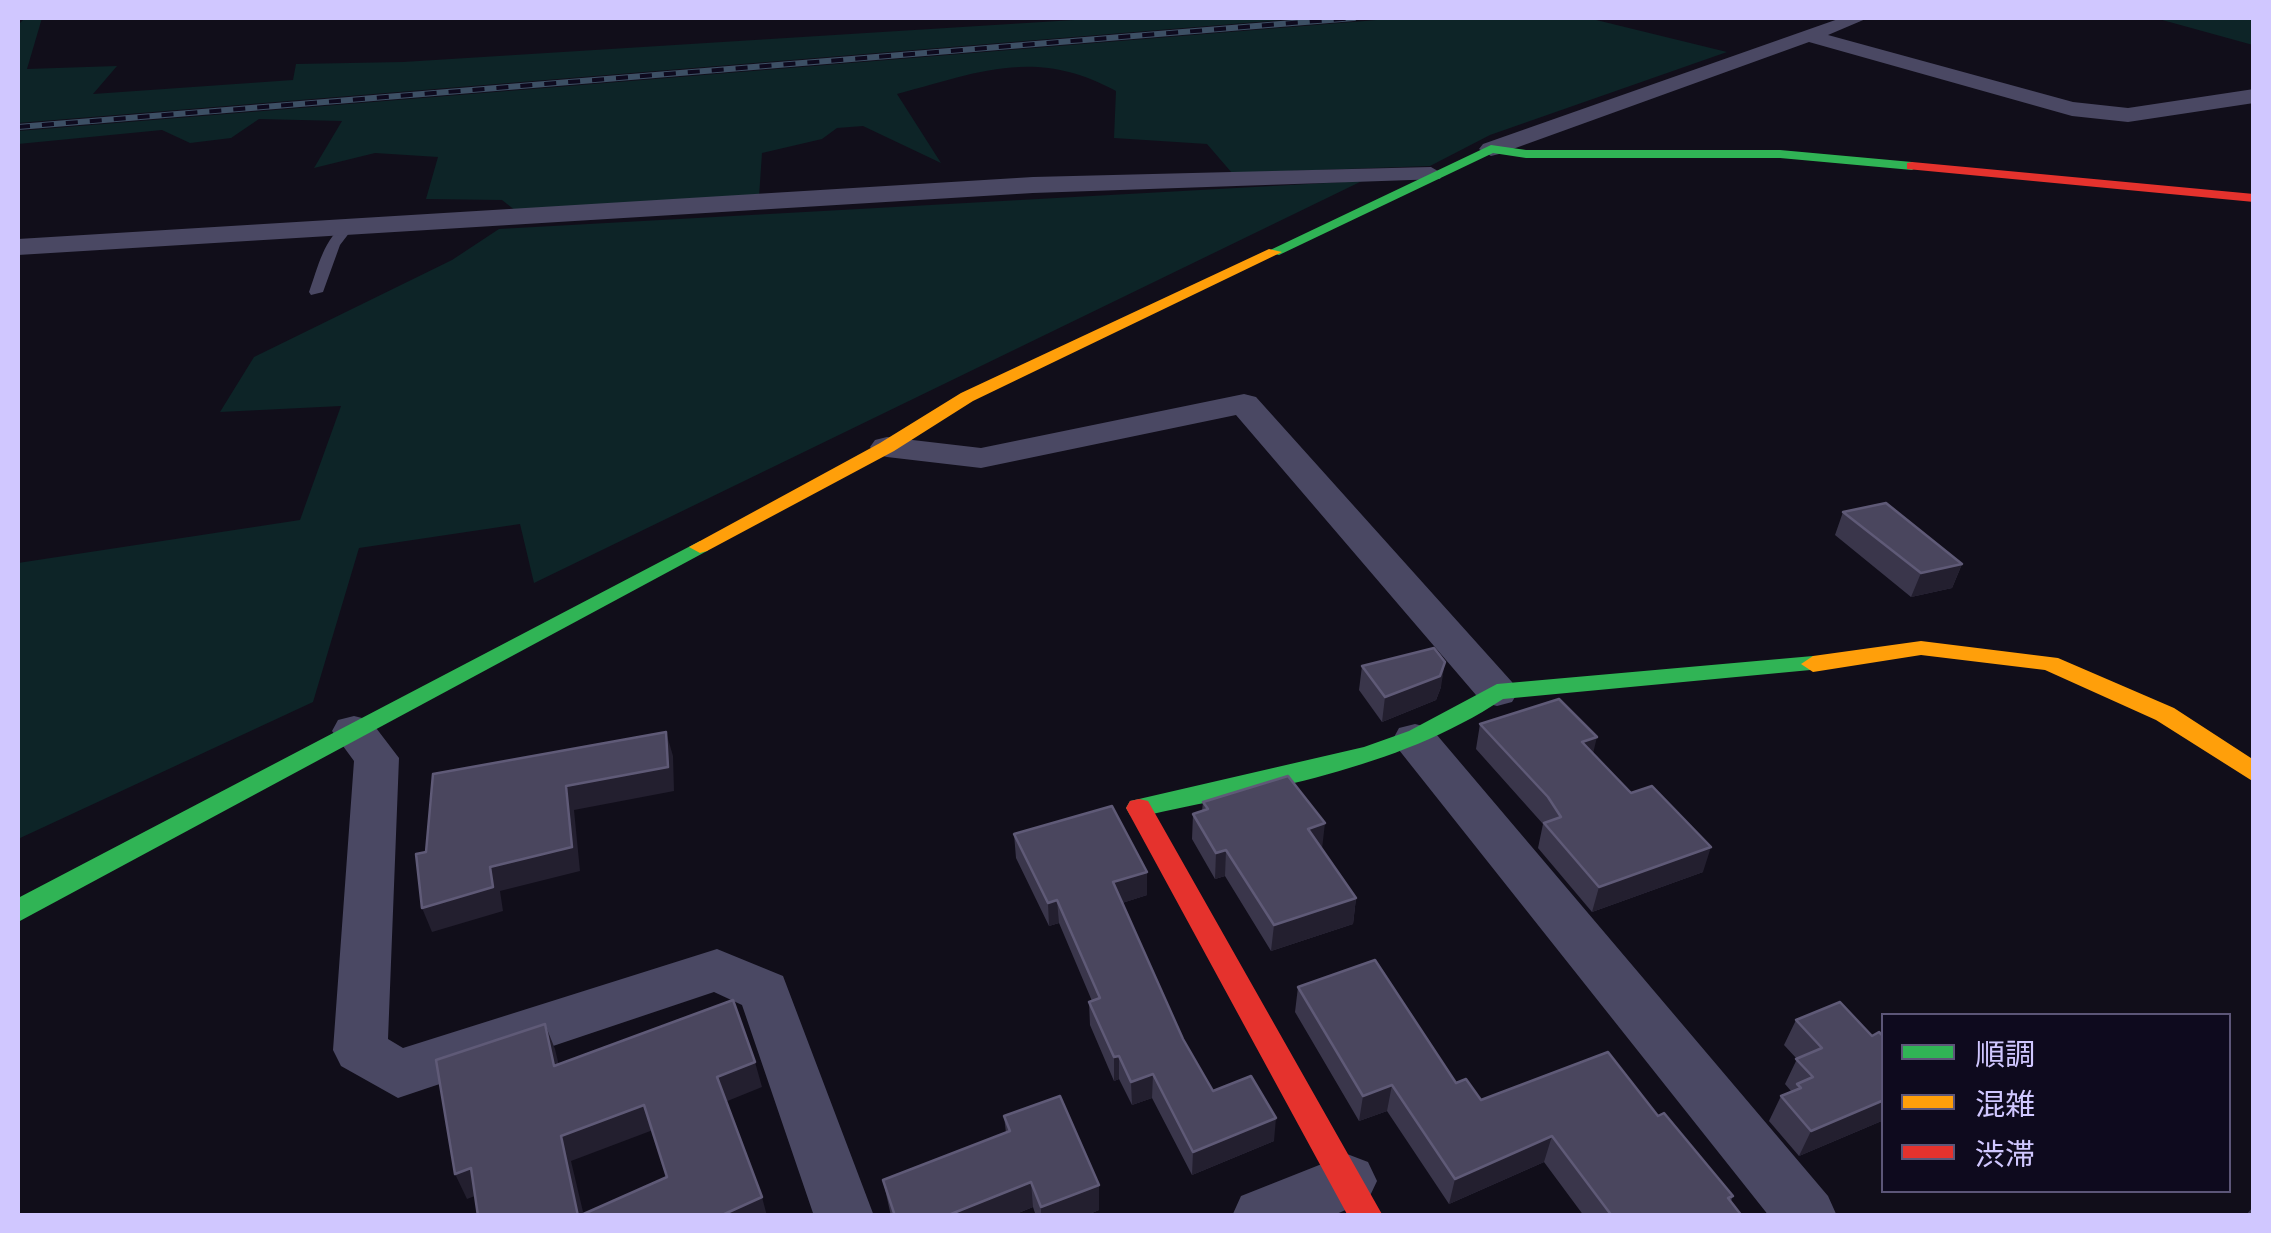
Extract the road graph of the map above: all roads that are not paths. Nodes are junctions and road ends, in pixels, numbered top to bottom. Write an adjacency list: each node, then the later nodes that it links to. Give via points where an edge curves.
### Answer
1 (1858, 18): 2 (street)
2 (1808, 36): 3 (street, via 2072,109 2128,114); 4 (street)
3 (2254, 96)
4 (1491, 148): 5 (street); 6 (street, via 1526,154 1780,154)
5 (1431, 174): 7 (street, via 1033,185); 10 (street, via 968,397)
6 (2254, 198)
7 (346, 228): 8 (street); 9 (lane)
8 (18, 246)
9 (316, 292)
10 (886, 447): 11 (street, via 981,458 1244,404); 12 (street)
11 (1497, 692): 13 (street, via 1488,703); 14 (street, via 1818,664 1921,648 2050,663 2165,714)
12 (354, 731): 15 (street); 17 (street, via 377,758 360,1050 398,1074 718,970 764,991)
13 (1415, 739): 16 (street, via 1138,808); 19 (street)
14 (2254, 773)
15 (18, 911)
16 (1357, 1198): 18 (street)
17 (844, 1216)
18 (1262, 1216)
19 (1807, 1216)

